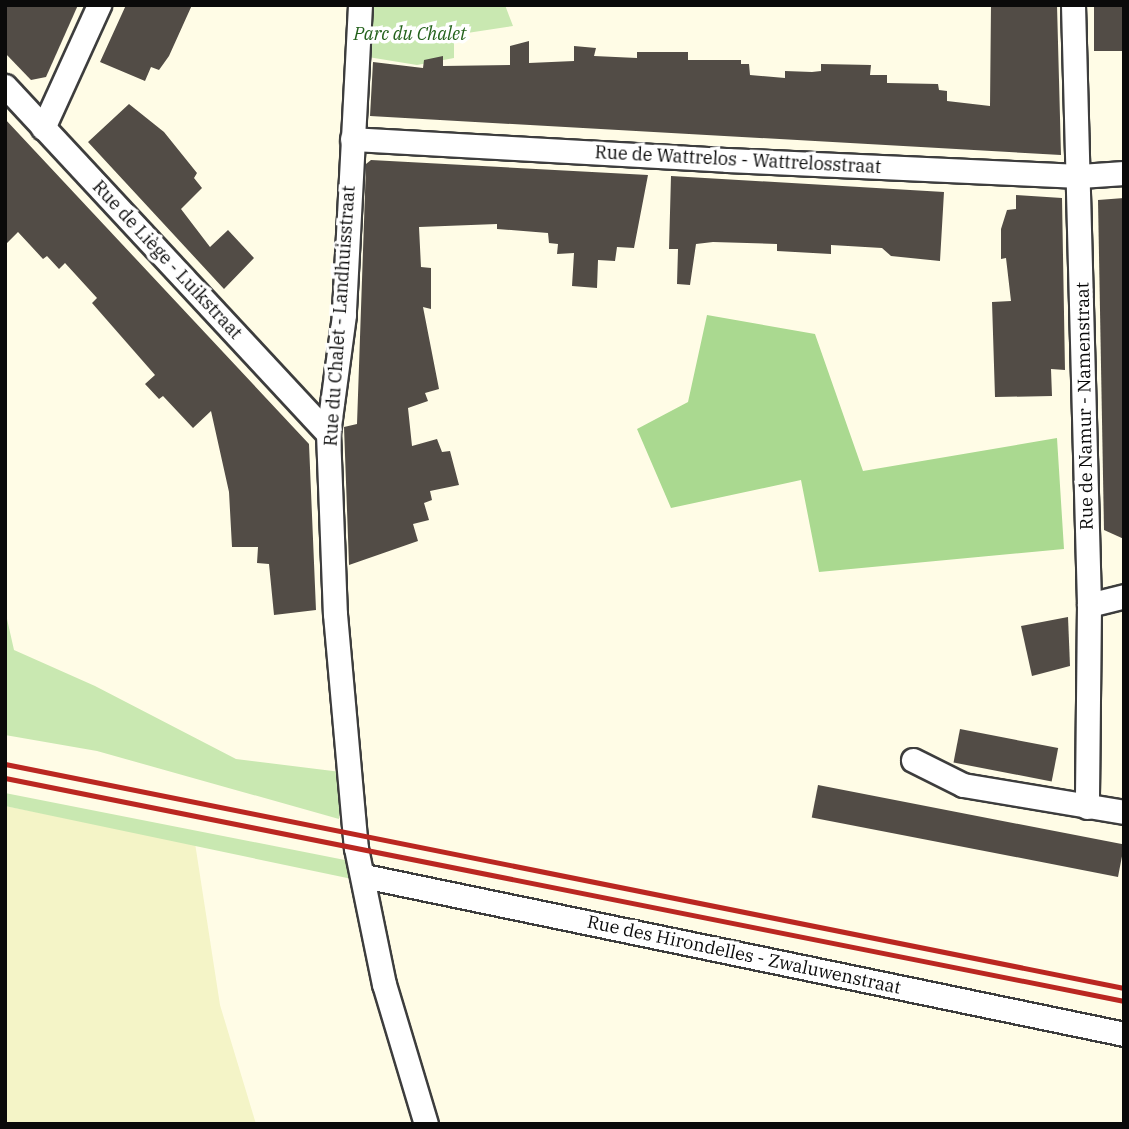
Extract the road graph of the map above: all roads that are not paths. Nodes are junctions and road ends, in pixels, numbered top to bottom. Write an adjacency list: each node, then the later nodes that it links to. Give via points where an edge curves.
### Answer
1 (99, 5): 5 (street)
2 (360, 5): 6 (street, Rue du Chalet - Landhuisstraat)
3 (1073, 5): 8 (street, Rue de Namur - Namenstraat)
4 (5, 86): 5 (street, Rue de Liège - Luikstraat)
5 (43, 128): 9 (street, Rue de Liège - Luikstraat)
6 (352, 139): 8 (street, Rue de Wattrelos - Wattrelosstraat); 9 (street, Rue du Chalet - Landhuisstraat, via 344,315)
7 (1124, 173): 8 (street, Rue de Wattrelos - Wattrelosstraat)
8 (1080, 176): 11 (street, Rue de Namur - Namenstraat)
9 (328, 433): 15 (street, Rue du Chalet - Landhuisstraat, via 344,751)
10 (1124, 596): 11 (street)
11 (1089, 605): 13 (street, Rue de Namur - Namenstraat)
12 (913, 760): 13 (street, via 963,785)
13 (1087, 807): 14 (street)
14 (1124, 812)
15 (364, 876): 16 (street, Rue des Hirondelles - Zwaluwenstraat); 17 (street, Rue du Chalet - Landhuisstraat, via 384,984)
16 (1124, 1034)
17 (426, 1124)

